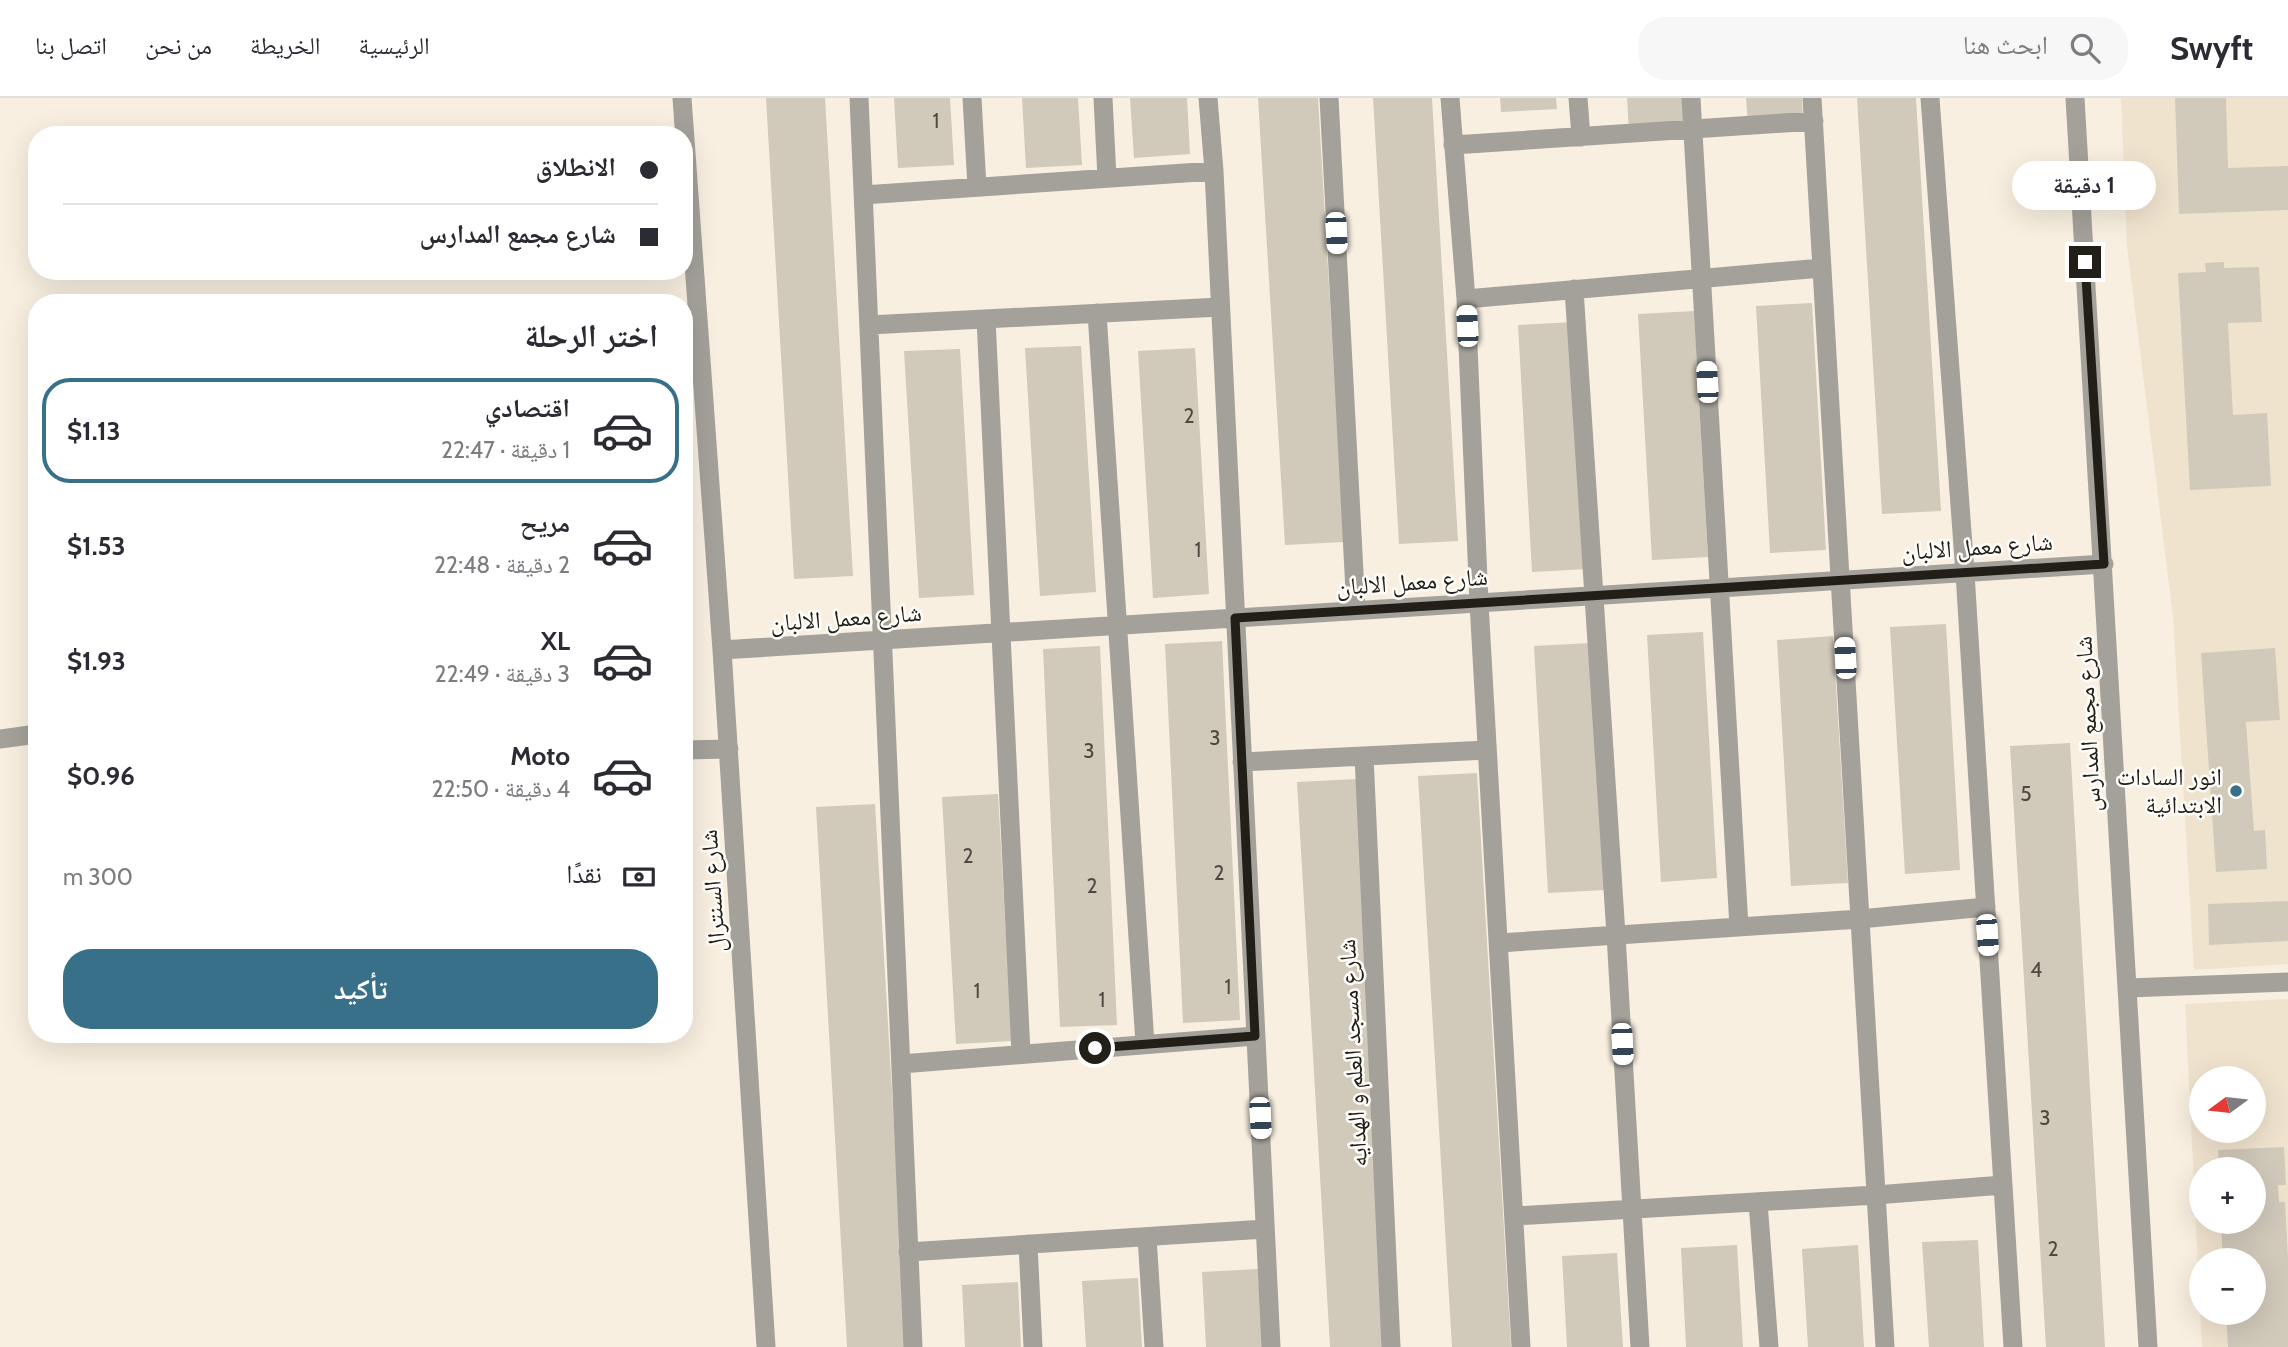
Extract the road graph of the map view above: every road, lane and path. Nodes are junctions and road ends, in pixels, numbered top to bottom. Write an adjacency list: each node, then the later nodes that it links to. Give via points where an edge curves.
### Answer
1 (682, 98): 14 (street, شارع السنترال)
2 (859, 98): 21 (street)
3 (972, 98): 20 (street)
4 (1103, 98): 19 (street)
5 (1208, 98): 18 (street)
6 (1329, 98): 37 (street)
7 (1450, 98): 17 (street)
8 (1578, 98): 16 (street)
9 (1690, 98): 15 (street)
10 (1812, 98): 13 (street)
11 (1930, 98): 32 (street)
12 (2075, 98): 31 (street, شارع مجمع المدارس)
13 (1814, 121): 15 (street); 23 (street)
14 (684, 126)
15 (1693, 129): 16 (street); 24 (street)
16 (1581, 137): 17 (street)
17 (1453, 145): 26 (street)
18 (1214, 171): 19 (street); 27 (street)
19 (1107, 178): 20 (street)
20 (977, 187): 21 (street)
21 (863, 195): 30 (street)
22 (693, 250): 42 (street, شارع السنترال)
23 (1822, 268): 24 (street); 33 (street)
24 (1701, 278): 25 (street); 34 (street)
25 (1574, 289): 26 (street); 35 (street)
26 (1466, 299): 36 (street)
27 (1220, 307): 28 (street); 38 (street)
28 (1097, 313): 29 (street); 39 (street)
29 (986, 318): 30 (street); 40 (street)
30 (869, 325): 41 (street)
31 (2104, 564): 32 (street, شارع معمل الالبان); 56 (street, شارع مجمع المدارس)
32 (1965, 573): 33 (street, شارع معمل الالبان); 50 (street)
33 (1840, 580): 34 (street, شارع معمل الالبان); 51 (street)
34 (1719, 587): 35 (street, شارع معمل الالبان); 52 (street)
35 (1594, 596): 36 (street, شارع معمل الالبان); 53 (street)
36 (1479, 603): 37 (street, شارع معمل الالبان); 47 (street)
37 (1356, 610): 38 (street, شارع معمل الالبان)
38 (1235, 618): 39 (street, شارع معمل الالبان); 49 (street)
39 (1117, 625): 40 (street, شارع معمل الالبان); 58 (street)
40 (1001, 632): 41 (street, شارع معمل الالبان); 59 (street)
41 (882, 640): 42 (street, شارع معمل الالبان); 60 (street)
42 (722, 650): 45 (street, شارع السنترال)
43 (28, 735): 44 (street)
44 (0, 739)
45 (729, 749): 46 (street); 70 (street, شارع السنترال)
46 (693, 750)
47 (1487, 750): 48 (street); 54 (street)
48 (1364, 756): 49 (street); 75 (street, شارع مسجد العلم و الهدايه)
49 (1242, 762): 57 (street)
50 (1986, 907): 51 (street); 61 (street)
51 (1860, 919): 52 (street); 62 (street)
52 (1739, 927): 53 (street)
53 (1616, 935): 54 (street); 64 (street)
54 (1499, 943): 65 (street)
55 (2288, 982): 56 (street)
56 (2128, 988): 81 (street, شارع مجمع المدارس)
57 (1255, 1036): 58 (street); 66 (street)
58 (1145, 1044): 59 (street)
59 (1021, 1054): 60 (street)
60 (901, 1064): 69 (street)
61 (2003, 1185): 62 (street); 80 (street)
62 (1876, 1195): 63 (street); 79 (street)
63 (1758, 1202): 64 (street); 78 (street)
64 (1632, 1209): 65 (street); 77 (street)
65 (1514, 1216): 76 (street)
66 (1265, 1229): 67 (street); 74 (street)
67 (1147, 1237): 68 (street); 73 (street)
68 (1028, 1244): 69 (street); 72 (street)
69 (908, 1252): 71 (street)
70 (766, 1347)
71 (912, 1347)
72 (1033, 1347)
73 (1154, 1347)
74 (1270, 1347)
75 (1391, 1347)
76 (1521, 1347)
77 (1640, 1347)
78 (1769, 1347)
79 (1885, 1347)
80 (2012, 1347)
81 (2148, 1347)

